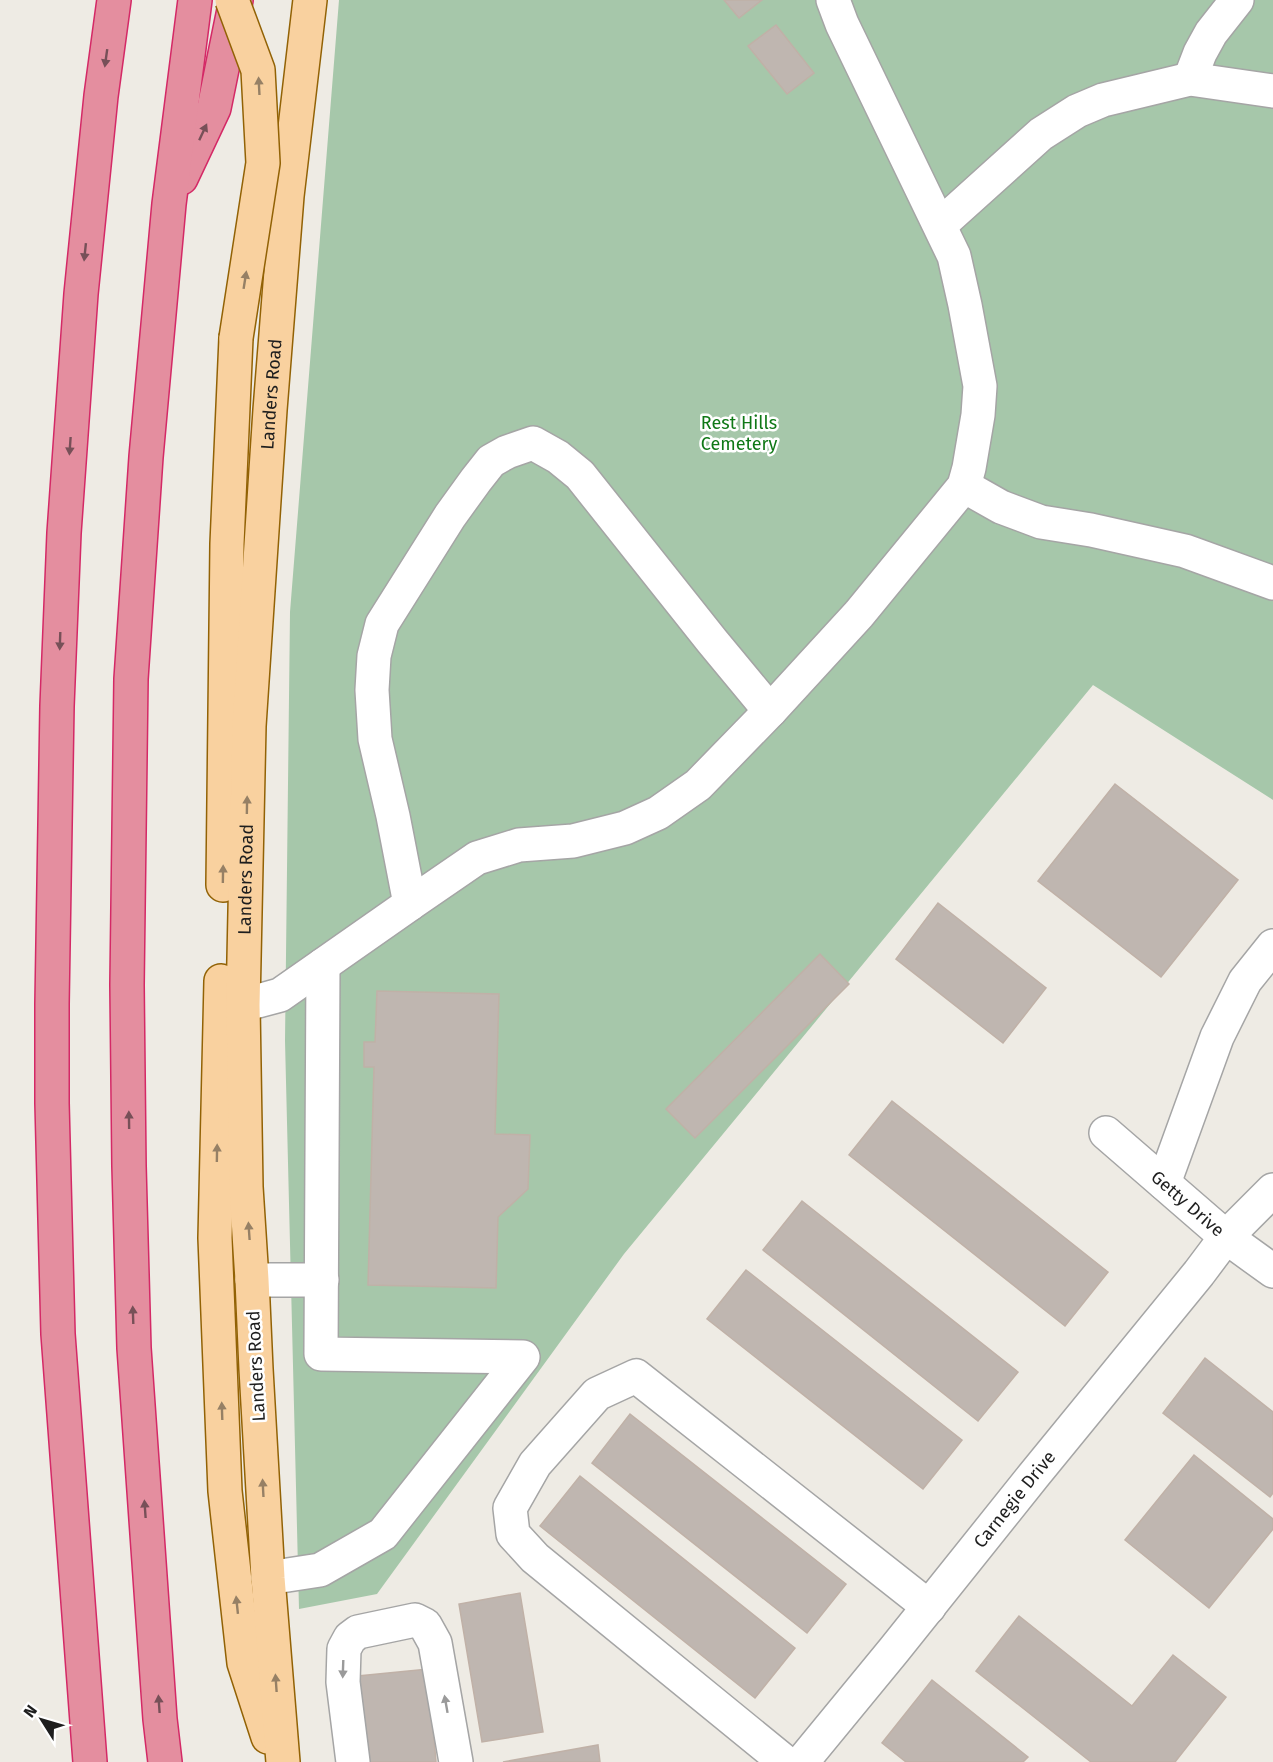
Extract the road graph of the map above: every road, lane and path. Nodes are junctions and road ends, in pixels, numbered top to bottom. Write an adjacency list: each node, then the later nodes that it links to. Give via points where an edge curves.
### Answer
1 (114, 0): 27 (highway, one-way to 27, via 82,282 64,533 52,980 58,1334)
2 (195, 0): 9 (highway)
3 (234, 0): 9 (highway, one-way to 3, via 214,108); 29 (main road, one-way to 3, bridge, via 244,1663 225,1491 215,1238 227,544 236,338 263,163 258,70)
4 (310, 0): 17 (main road, Landers Road, one-way to 4, via 249,726 270,410 287,196)
5 (833, 0): 10 (street)
6 (1237, 0): 7 (street, via 1211,33)
7 (1190, 80): 8 (street); 10 (street, via 1103,100 1077,111 1041,134)
8 (1273, 91)
9 (168, 204): 28 (highway, one-way to 9, via 134,1348 127,985 132,679)
10 (940, 225): 11 (street, via 954,256 980,386)
11 (964, 486): 12 (street, via 1001,507 1041,522 1185,551); 13 (street, via 859,614)
12 (1273, 583)
13 (770, 711): 14 (street, via 698,785 658,813 625,828 584,839 519,845 477,858); 14 (street, via 580,475 533,443 507,452 491,461 450,516 382,624 374,656 375,739)
14 (410, 904): 16 (street)
15 (1273, 946): 19 (street, via 1245,981 1217,1037)
16 (323, 965): 17 (street, via 280,995); 24 (street)
17 (243, 1005): 23 (main road, Landers Road, one-way to 17)
18 (1106, 1133): 19 (street, Getty Drive)
19 (1164, 1184): 21 (street, Getty Drive)
20 (1273, 1190): 21 (street, Carnegie Drive)
21 (1226, 1237): 22 (street, Getty Drive); 26 (street, Carnegie Drive)
22 (1273, 1271)
23 (252, 1280): 24 (street); 25 (main road, Landers Road, one-way to 23)
24 (322, 1280): 25 (street, via 321,1354 523,1357 383,1534 320,1570)
25 (268, 1578): 30 (main road, Landers Road, one-way to 25)
26 (928, 1607): 33 (street, via 636,1376 597,1394 535,1464 510,1508 513,1534 535,1558); 34 (street, Carnegie Drive)
27 (90, 1762)
28 (165, 1762)
29 (276, 1762)
30 (283, 1762)
31 (353, 1762): 32 (street, one-way to 31, via 435,1643 425,1624 415,1620 358,1632 344,1649 343,1682)
32 (456, 1762)
33 (786, 1762)
34 (802, 1762)

